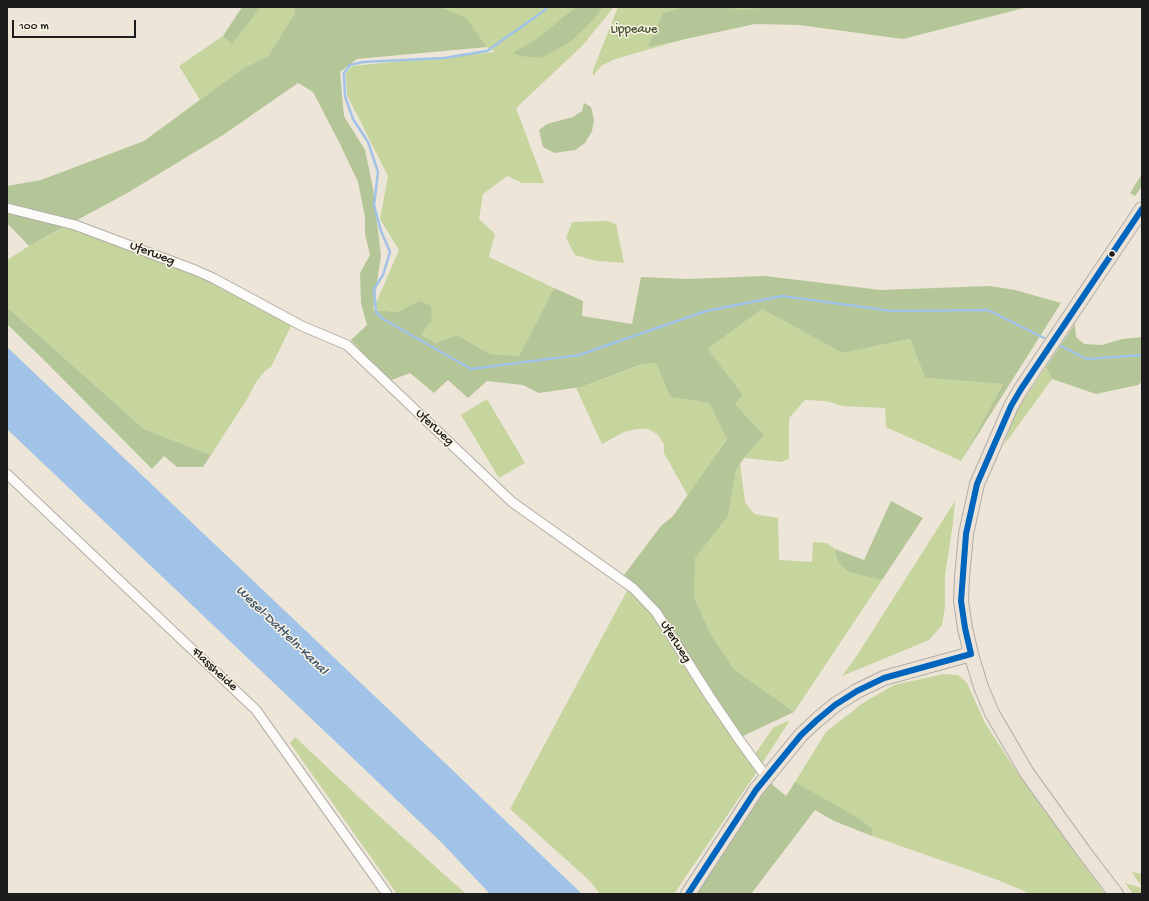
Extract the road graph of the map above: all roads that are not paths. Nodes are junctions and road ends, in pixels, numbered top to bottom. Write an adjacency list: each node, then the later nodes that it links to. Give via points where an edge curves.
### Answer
1 (7, 208): 5 (street, Uferweg, via 75,225 195,270 302,326 347,345 512,502 633,588 656,612 740,742)
2 (1140, 218): 4 (main road, via 1021,389 976,484 966,534 962,577 962,608)
3 (7, 474): 6 (street, Flassheide, via 256,710)
4 (971, 654): 5 (main road, via 884,678 857,691 835,705 801,736); 8 (main road, via 992,713 1027,773)
5 (767, 778): 7 (main road, via 756,790)
6 (387, 894)
7 (688, 894)
8 (1116, 894)

